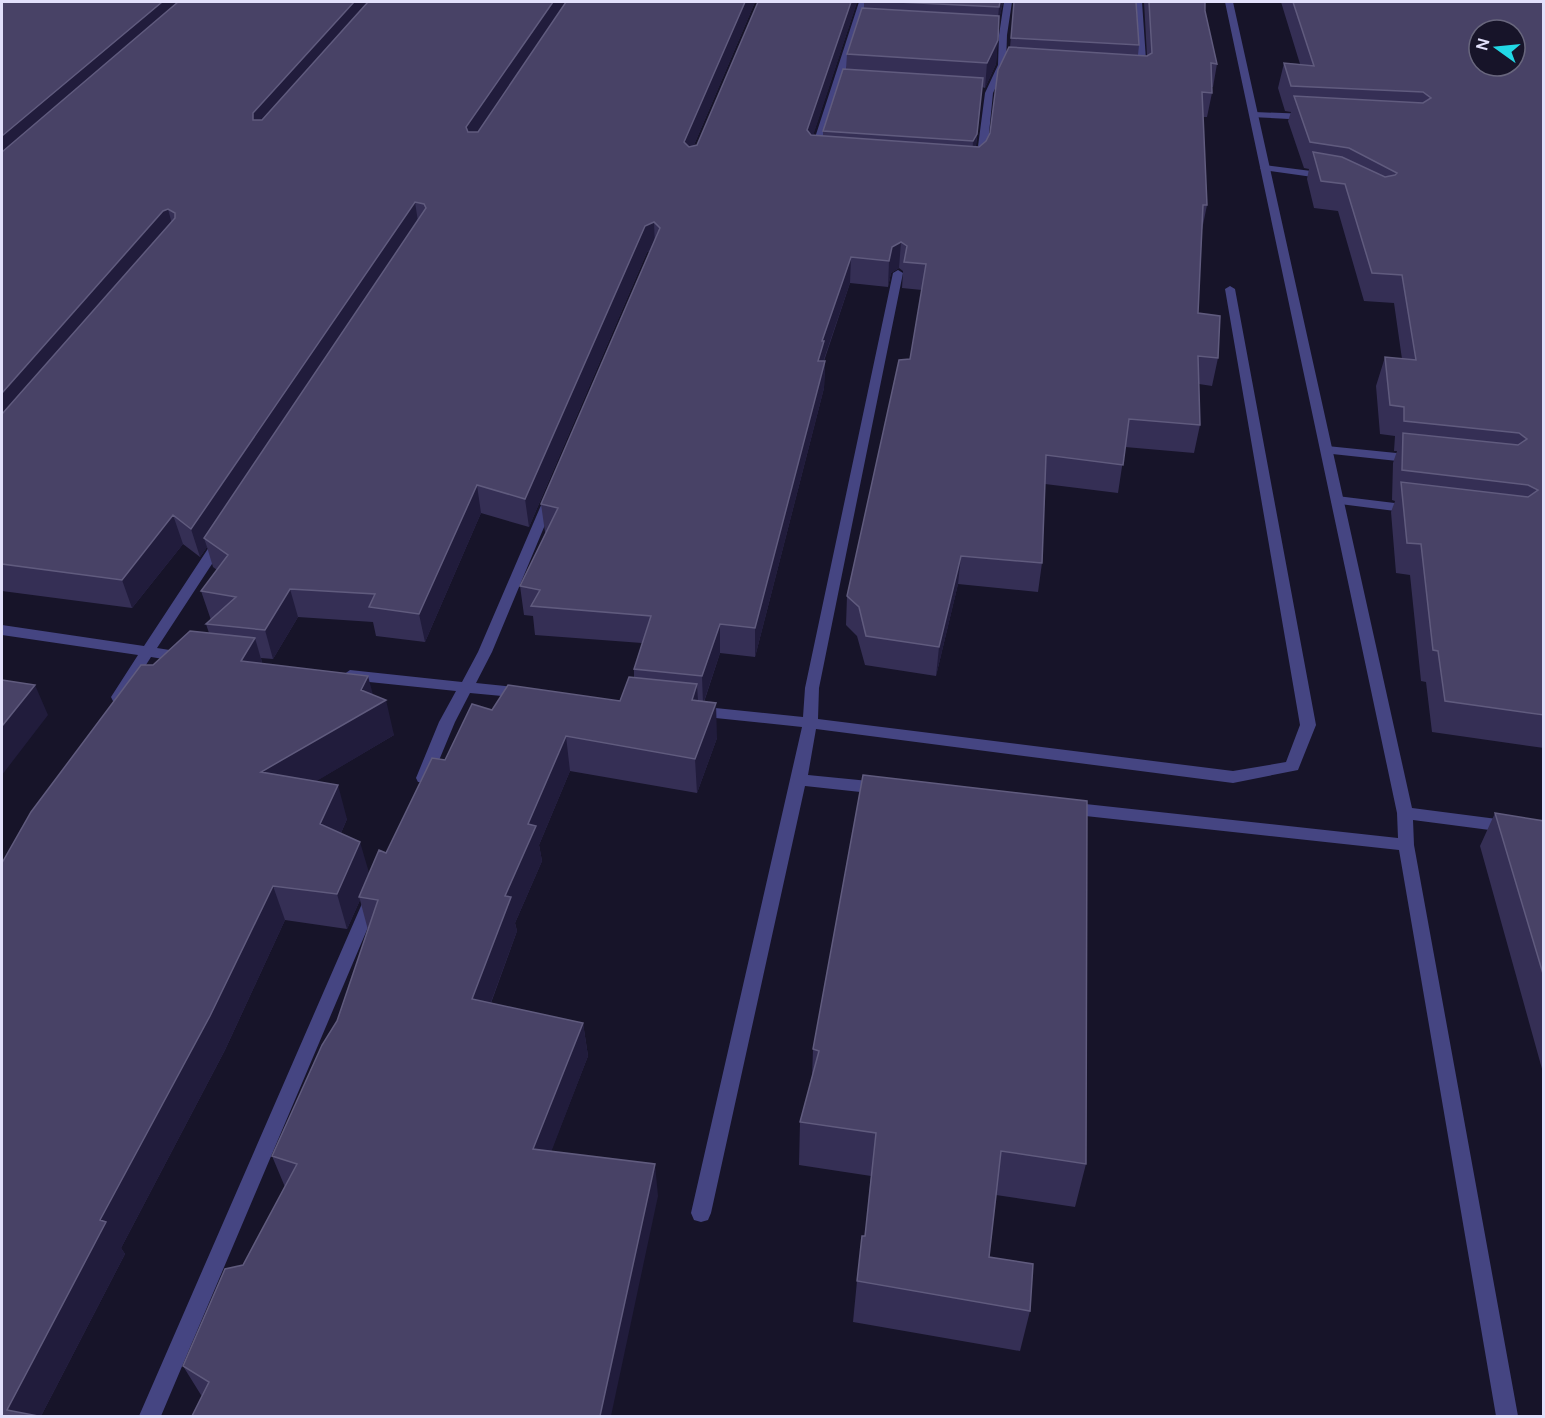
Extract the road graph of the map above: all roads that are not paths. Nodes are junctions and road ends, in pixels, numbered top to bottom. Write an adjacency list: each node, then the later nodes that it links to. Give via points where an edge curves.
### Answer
1 (863, 2): 5 (street)
2 (1008, 2): 8 (street)
3 (1137, 2): 11 (street, via 1143,74)
4 (1229, 2): 16 (street)
5 (855, 26): 6 (street); 12 (street)
6 (866, 27)
7 (991, 34): 8 (street)
8 (1003, 35): 9 (street)
9 (1002, 65): 10 (street); 15 (street)
10 (1014, 66)
11 (1133, 75)
12 (837, 82): 13 (street); 18 (street, via 814,155)
13 (849, 83)
14 (977, 93): 15 (street)
15 (989, 93): 19 (street, via 982,154 977,166)
16 (1254, 114): 17 (street); 20 (street)
17 (1323, 118)
18 (826, 156)
19 (966, 165)
20 (1265, 168): 21 (street); 24 (street)
21 (1338, 178)
22 (898, 273): 38 (street, via 812,688)
23 (1230, 289): 38 (street, via 1308,725 1292,766 1233,777)
24 (1327, 450): 25 (street); 27 (street)
25 (1428, 461)
26 (558, 479): 34 (street, via 485,652)
27 (1337, 500): 28 (street); 43 (street)
28 (1426, 511)
29 (227, 530): 31 (street)
30 (2, 630): 31 (street)
31 (146, 653): 32 (street); 37 (street)
32 (194, 658)
33 (336, 673): 34 (street)
34 (466, 687): 35 (street); 41 (street)
35 (537, 694)
36 (679, 709): 38 (street)
37 (106, 714)
38 (810, 723): 39 (street)
39 (799, 780): 40 (street); 47 (street)
40 (893, 790)
41 (414, 800)
42 (1046, 806): 45 (street)
43 (1405, 813): 44 (street); 45 (street)
44 (1544, 831)
45 (1406, 845): 49 (street)
46 (377, 888): 48 (street)
47 (701, 1213)
48 (150, 1416)
49 (1508, 1416)

